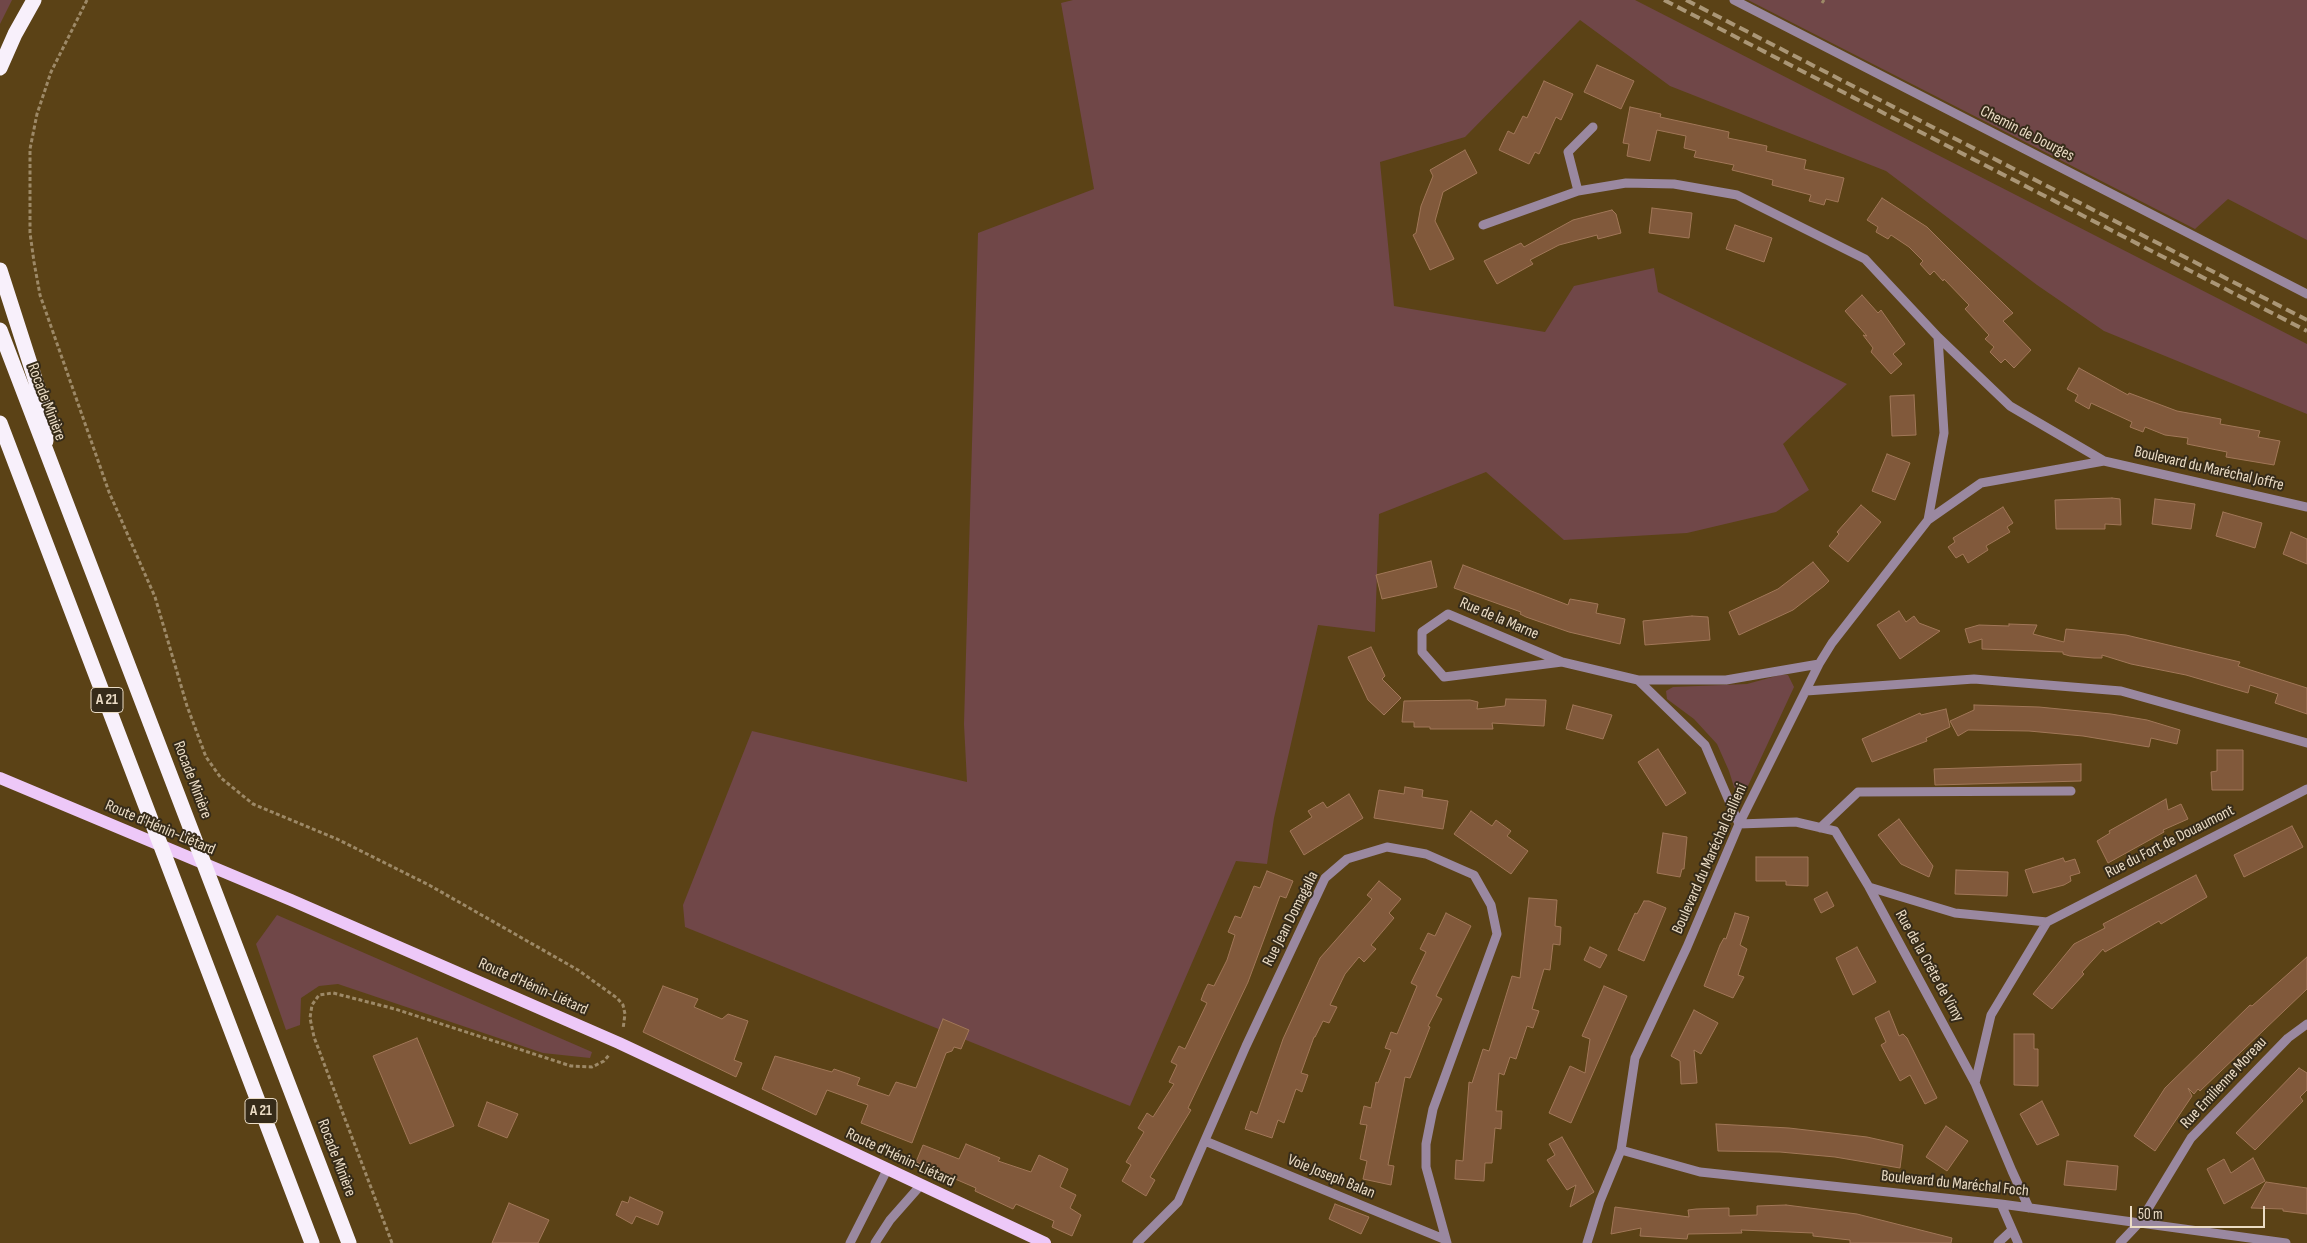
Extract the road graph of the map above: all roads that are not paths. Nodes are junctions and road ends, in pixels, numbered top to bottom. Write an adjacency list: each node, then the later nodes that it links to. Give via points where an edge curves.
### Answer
1 (34, 0): 3 (highway)
2 (1734, 0): 8 (street, Chemin de Dourges)
3 (0, 68)
4 (1592, 127): 5 (street, via 1568,152)
5 (1578, 191): 6 (street, Boulevard du Maréchal Joffre); 10 (street, Boulevard du Maréchal Joffre, via 1626,183 1674,184 1737,196 1864,259)
6 (1483, 225)
7 (0, 270): 12 (highway, via 45,410)
8 (2307, 294)
9 (0, 330): 12 (highway, Rocade Minière / A 21)
10 (1938, 337): 13 (street, Boulevard du Maréchal Joffre, via 2010,406); 15 (street, via 1944,433)
11 (0, 423): 39 (highway, A 21)
12 (47, 455): 40 (highway, Rocade Minière / A 21)
13 (2104, 461): 14 (street, Boulevard du Maréchal Joffre); 15 (street, Boulevard du Maréchal Joffre, via 1982,483)
14 (2307, 507)
15 (1928, 520): 17 (street, Boulevard du Maréchal Gallieni, via 1832,642)
16 (1562, 662): 16 (street, Rue de la Marne, via 1448,614 1422,632 1422,652 1444,677); 18 (street, Rue de la Marne)
17 (1819, 664): 18 (street, Rue de la Marne, via 1726,680); 19 (street, Boulevard du Maréchal Gallieni)
18 (1638, 680): 24 (street, via 1705,745)
19 (1806, 691): 20 (street, via 1974,679 2122,691); 24 (street, Boulevard du Maréchal Gallieni)
20 (2307, 743)
21 (0, 778): 32 (main road, Route d'Hénin-Liétard, via 619,1043)
22 (2307, 789): 27 (street, Rue du Fort de Douaumont)
23 (2071, 791): 25 (street, via 1858,792)
24 (1739, 824): 25 (street, Rue de la Crête de Vimy, via 1796,822); 31 (street, Boulevard du Maréchal Gallieni, via 1635,1058)
25 (1820, 828): 26 (street, Rue de la Crête de Vimy, via 1835,832)
26 (1869, 887): 27 (street, via 1955,913); 29 (street, Rue de la Crête de Vimy)
27 (2047, 922): 29 (street, via 1991,1015)
28 (2307, 1024): 36 (street, Rue Emilienne Moreau, via 2288,1038 2191,1138)
29 (1975, 1083): 35 (street, Rue de la Crête de Vimy)
30 (1205, 1141): 38 (street, Voie Joseph Balan); 38 (street, Rue Jean Domagalla, via 1325,878 1347,859 1386,847 1426,854 1474,875 1491,905 1497,934 1433,1109 1426,1144 1426,1167); 44 (street, Rue Jean Domagalla, via 1178,1202)
31 (1621, 1150): 34 (street, Boulevard du Maréchal Foch, via 1700,1172); 45 (street, Boulevard du Maréchal Gallieni, via 1600,1201)
32 (887, 1170): 33 (main road, Route d'Hénin-Liétard); 41 (street)
33 (920, 1186): 42 (street); 43 (main road, Route d'Hénin-Liétard)
34 (2002, 1204): 35 (street, Boulevard du Maréchal Foch); 37 (street)
35 (2029, 1208): 36 (street, Boulevard du Maréchal Foch)
36 (2140, 1222): 48 (street, Rue Emilienne Moreau); 49 (street, Boulevard du Maréchal Foch)
37 (2012, 1230): 46 (street); 47 (street)
38 (1447, 1242)
39 (312, 1243)
40 (350, 1243)
41 (850, 1243)
42 (875, 1243)
43 (1045, 1243)
44 (1137, 1243)
45 (1588, 1243)
46 (1998, 1243)
47 (2018, 1243)
48 (2120, 1243)
49 (2286, 1243)

